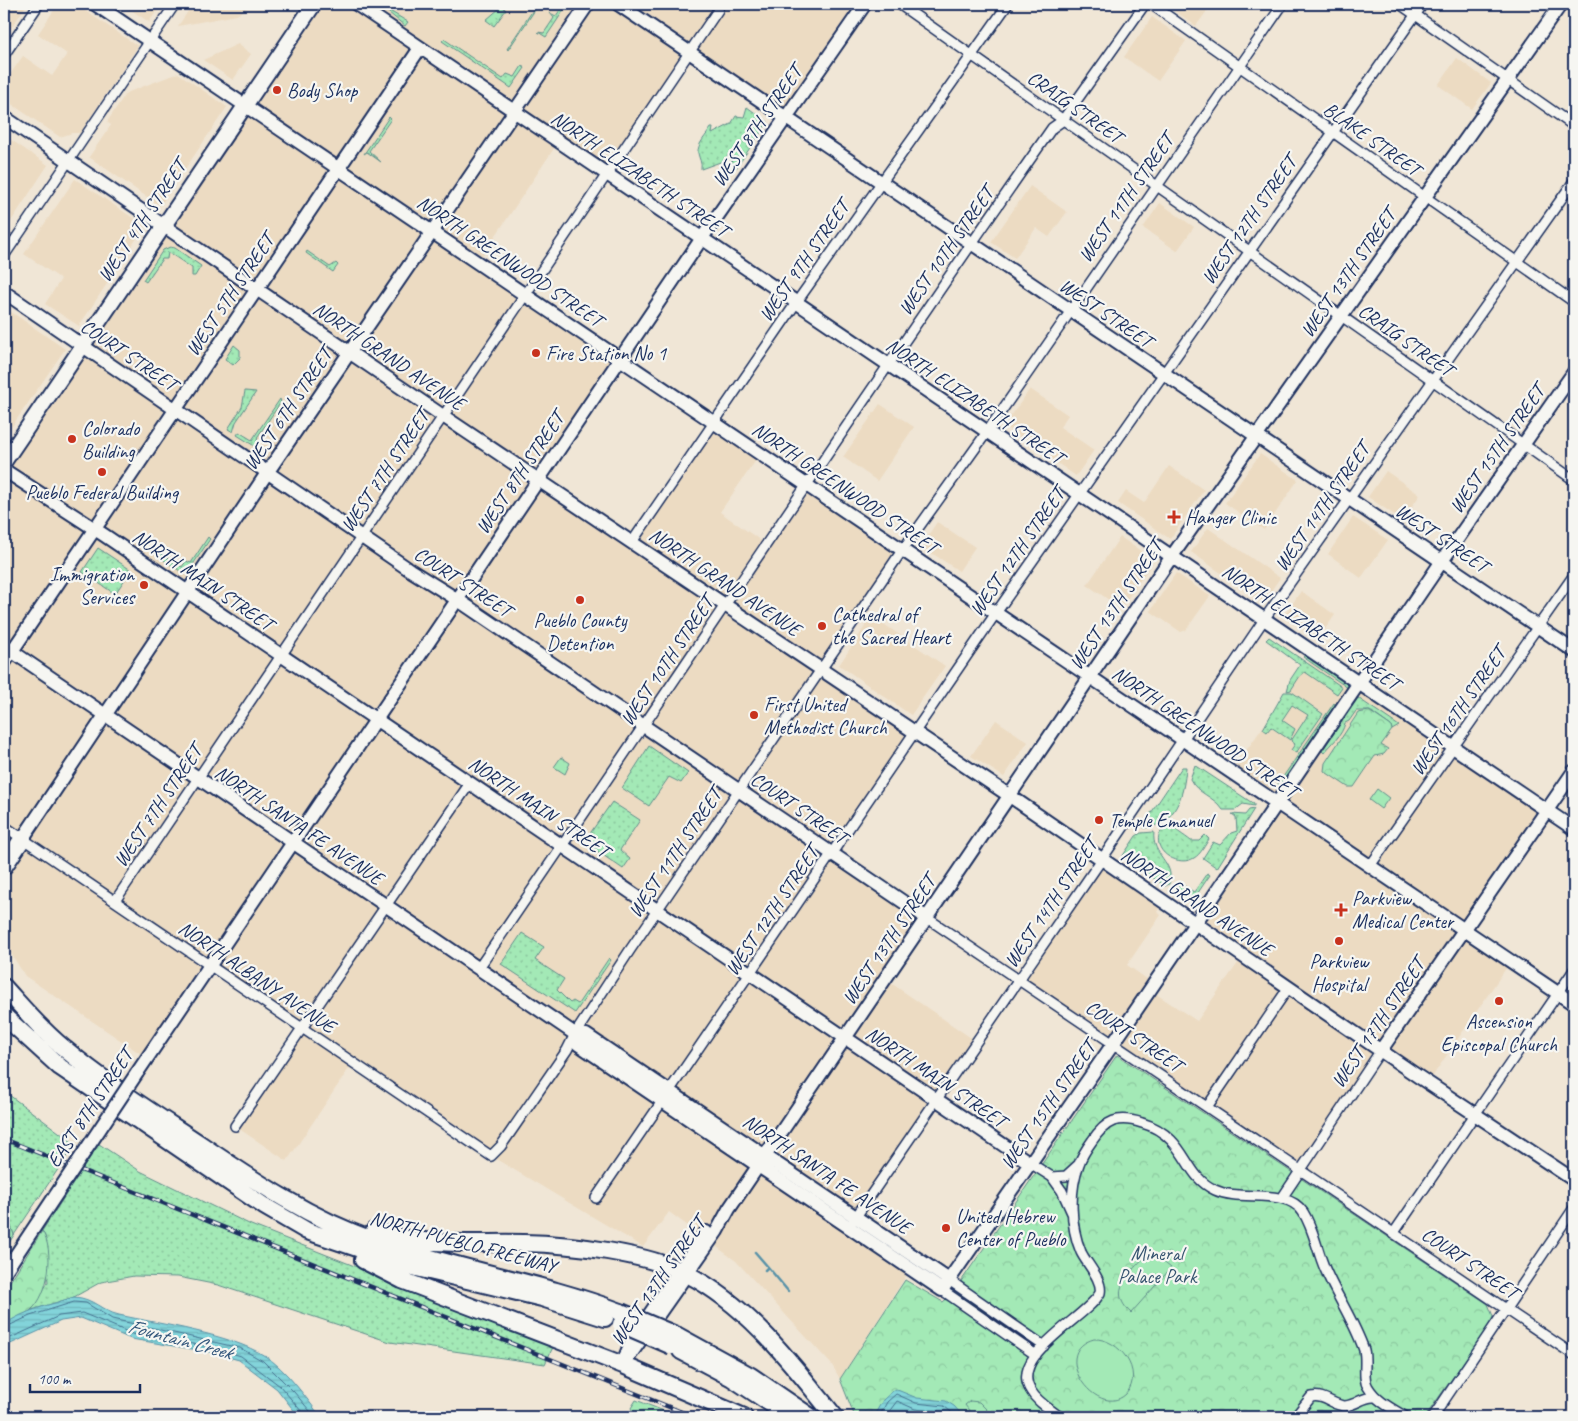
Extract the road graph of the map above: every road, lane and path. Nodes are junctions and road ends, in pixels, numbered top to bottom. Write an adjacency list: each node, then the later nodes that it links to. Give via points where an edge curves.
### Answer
1 (39, 4): 22 (street)
2 (95, 4): 19 (street, NORTH GREENWOOD STREET)
3 (175, 4): 19 (street)
4 (314, 4): 26 (main road, WEST 4TH STREET)
5 (356, 4): 20 (street, NORTH ELIZABETH STREET)
6 (588, 4): 27 (street, WEST 6TH STREET)
7 (618, 4): 21 (street, WEST STREET)
8 (866, 4): 29 (street, WEST 8TH STREET)
9 (898, 4): 23 (street, CRAIG STREET)
10 (1008, 4): 23 (street, WEST 9TH STREET)
11 (1145, 4): 30 (street, WEST 10TH STREET)
12 (1151, 4): 24 (street, BLAKE STREET)
13 (1283, 4): 24 (street, WEST 11TH STREET)
14 (1400, 4): 18 (street)
15 (1422, 4): 18 (street, WEST 12TH STREET)
16 (1561, 4): 25 (street, WEST 13TH STREET)
17 (718, 10): 21 (street, WEST 7TH STREET)
18 (1415, 14): 25 (street); 32 (street, WEST 12TH STREET)
19 (151, 40): 26 (street, NORTH GREENWOOD STREET); 33 (street)
20 (420, 48): 27 (street, NORTH ELIZABETH STREET); 34 (street, WEST 5TH STREET)
21 (690, 51): 29 (street, WEST STREET); 35 (street, WEST 7TH STREET)
22 (4, 55)
23 (972, 55): 30 (street, CRAIG STREET); 37 (street, WEST 9TH STREET)
24 (1238, 67): 32 (street, BLAKE STREET); 38 (street, WEST 11TH STREET)
25 (1508, 80): 31 (street); 39 (street, WEST 13TH STREET)
26 (245, 105): 34 (street, NORTH GREENWOOD STREET); 40 (main road, WEST 4TH STREET)
27 (514, 111): 35 (street, NORTH ELIZABETH STREET); 41 (street, WEST 6TH STREET)
28 (4, 117): 33 (street, NORTH GRAND AVENUE)
29 (786, 118): 37 (street, WEST STREET); 42 (street, WEST 8TH STREET)
30 (1062, 121): 38 (street, CRAIG STREET); 43 (street, WEST 10TH STREET, via 1052,128)
31 (1574, 126)
32 (1332, 132): 39 (street, BLAKE STREET); 44 (street, WEST 12TH STREET)
33 (69, 160): 40 (street, NORTH GRAND AVENUE); 45 (street)
34 (338, 168): 41 (street, NORTH GREENWOOD STREET); 47 (street, WEST 5TH STREET)
35 (607, 174): 42 (street, NORTH ELIZABETH STREET); 49 (street, WEST 7TH STREET)
36 (1574, 181): 46 (street, WEST 14TH STREET)
37 (880, 182): 43 (street, WEST STREET); 51 (street, WEST 9TH STREET)
38 (1156, 184): 44 (street, CRAIG STREET); 52 (street, WEST 11TH STREET)
39 (1424, 197): 46 (street, BLAKE STREET); 53 (street, WEST 13TH STREET)
40 (164, 224): 47 (street, NORTH GRAND AVENUE); 54 (main road, WEST 4TH STREET)
41 (432, 232): 49 (street, NORTH GREENWOOD STREET); 55 (street, WEST 6TH STREET)
42 (702, 238): 51 (street, NORTH ELIZABETH STREET); 56 (street, WEST 8TH STREET)
43 (971, 244): 52 (street, WEST STREET); 57 (street, WEST 10TH STREET)
44 (1249, 251): 53 (street, CRAIG STREET); 59 (street, WEST 12TH STREET)
45 (4, 256)
46 (1516, 261): 50 (street, BLAKE STREET); 60 (street, WEST 14TH STREET)
47 (258, 288): 55 (street, NORTH GRAND AVENUE); 61 (street, WEST 5TH STREET)
48 (4, 292): 54 (street, COURT STREET)
49 (525, 295): 56 (street, NORTH GREENWOOD STREET); 62 (street, WEST 7TH STREET)
50 (1574, 302)
51 (796, 303): 57 (street, NORTH ELIZABETH STREET); 63 (street, WEST 9TH STREET)
52 (1070, 311): 59 (street, WEST STREET); 64 (street, WEST 11TH STREET)
53 (1341, 316): 60 (street, CRAIG STREET); 65 (street, WEST 13TH STREET)
54 (82, 346): 61 (street, COURT STREET); 67 (main road, WEST 4TH STREET)
55 (349, 352): 62 (street, NORTH GRAND AVENUE); 69 (street, WEST 6TH STREET)
56 (621, 358): 63 (street, NORTH GREENWOOD STREET); 70 (street, WEST 8TH STREET)
57 (889, 364): 64 (street, NORTH ELIZABETH STREET); 72 (street, WEST 10TH STREET)
58 (1574, 372): 66 (street, WEST 15TH STREET)
59 (1163, 373): 65 (street, WEST STREET); 73 (street, WEST 12TH STREET)
60 (1434, 380): 66 (street, CRAIG STREET); 74 (street, WEST 14TH STREET)
61 (175, 409): 69 (street, COURT STREET); 75 (street, WEST 5TH STREET)
62 (443, 416): 70 (street, NORTH GRAND AVENUE); 76 (street, WEST 7TH STREET)
63 (714, 421): 72 (street, NORTH GREENWOOD STREET); 77 (street, WEST 9TH STREET)
64 (987, 432): 73 (street, NORTH ELIZABETH STREET); 78 (street, WEST 11TH STREET)
65 (1256, 436): 74 (street, WEST STREET); 79 (street, WEST 13TH STREET)
66 (1524, 444): 71 (street, CRAIG STREET); 80 (street, WEST 15TH STREET)
67 (4, 462)
68 (4, 470): 75 (street, NORTH MAIN STREET)
69 (267, 472): 76 (street, COURT STREET); 82 (street, WEST 6TH STREET)
70 (539, 479): 77 (street, NORTH GRAND AVENUE); 83 (street, WEST 8TH STREET)
71 (1574, 480)
72 (808, 485): 78 (street, NORTH GREENWOOD STREET); 84 (street, WEST 10TH STREET)
73 (1079, 493): 79 (street, NORTH ELIZABETH STREET); 85 (street, WEST 12TH STREET)
74 (1349, 498): 80 (street, WEST STREET); 86 (street, WEST 14TH STREET)
75 (94, 529): 82 (street, NORTH MAIN STREET); 88 (street, WEST 5TH STREET)
76 (361, 537): 83 (street, COURT STREET); 90 (street, WEST 7TH STREET)
77 (632, 542): 84 (street, NORTH GRAND AVENUE)
78 (902, 549): 85 (street, NORTH GREENWOOD STREET); 92 (street, WEST 11TH STREET)
79 (1172, 556): 86 (street, NORTH ELIZABETH STREET); 93 (street, WEST 13TH STREET)
80 (1442, 561): 87 (street, WEST STREET); 94 (street, WEST 15TH STREET)
81 (1574, 575): 87 (street, WEST 16TH STREET)
82 (188, 592): 90 (street, NORTH MAIN STREET); 95 (street, WEST 6TH STREET)
83 (458, 600): 96 (street, WEST 8TH STREET); 97 (street, COURT STREET)
84 (726, 604): 92 (street, NORTH GRAND AVENUE); 97 (street, WEST 10TH STREET)
85 (996, 613): 93 (street, NORTH GREENWOOD STREET); 98 (street, WEST 12TH STREET)
86 (1265, 618): 94 (street, NORTH ELIZABETH STREET); 99 (street, WEST 14TH STREET)
87 (1538, 626): 89 (street, WEST STREET); 100 (street, WEST 16TH STREET)
88 (8, 649): 91 (street, WEST 5TH STREET); 95 (street, NORTH SANTA FE AVENUE)
89 (1574, 651)
90 (281, 656): 96 (street, NORTH MAIN STREET); 102 (street, WEST 7TH STREET)
91 (4, 663)
92 (821, 669): 98 (street, NORTH GRAND AVENUE); 104 (street, WEST 11TH STREET)
93 (1090, 676): 99 (street, NORTH GREENWOOD STREET); 105 (street, WEST 13TH STREET)
94 (1360, 682): 100 (street, NORTH ELIZABETH STREET); 106 (street, WEST 15TH STREET)
95 (105, 715): 102 (street, NORTH SANTA FE AVENUE); 110 (street, WEST 6TH STREET)
96 (376, 720): 103 (street, NORTH MAIN STREET); 111 (street, WEST 8TH STREET)
97 (645, 726): 104 (street, COURT STREET); 112 (street, WEST 10TH STREET)
98 (914, 733): 105 (street, NORTH GRAND AVENUE); 113 (street, WEST 12TH STREET)
99 (1183, 740): 106 (street, NORTH GREENWOOD STREET); 114 (street, WEST 14TH STREET)
100 (1454, 747): 107 (street, NORTH ELIZABETH STREET); 116 (street, WEST 16TH STREET)
101 (1574, 771): 107 (street, WEST 17TH STREET)
102 (198, 779): 111 (street, NORTH SANTA FE AVENUE); 117 (street, WEST 7TH STREET)
103 (470, 783): 112 (street, NORTH MAIN STREET); 118 (street)
104 (739, 790): 113 (street, COURT STREET); 119 (street, WEST 11TH STREET)
105 (1010, 796): 114 (street, NORTH GRAND AVENUE); 120 (street, WEST 13TH STREET)
106 (1276, 803): 116 (street, NORTH GREENWOOD STREET); 121 (street, WEST 15TH STREET)
107 (1547, 810): 109 (street, NORTH ELIZABETH STREET); 122 (street, WEST 17TH STREET)
108 (4, 826): 110 (street, NORTH ALBANY AVENUE)
109 (1574, 828)
110 (23, 838): 115 (highway); 117 (street, NORTH ALBANY AVENUE)
111 (292, 844): 118 (street, NORTH SANTA FE AVENUE); 123 (street, WEST 8TH STREET)
112 (562, 846): 119 (street, NORTH MAIN STREET); 124 (street, WEST 10TH STREET)
113 (832, 853): 120 (street, COURT STREET); 126 (street, WEST 12TH STREET)
114 (1102, 860): 121 (street, NORTH GRAND AVENUE); 127 (street, WEST 14TH STREET)
115 (4, 866)
116 (1370, 866): 122 (street, NORTH GREENWOOD STREET)
117 (115, 901): 123 (street, NORTH ALBANY AVENUE)
118 (386, 906): 124 (street, NORTH SANTA FE AVENUE); 133 (street)
119 (657, 910): 126 (street, NORTH MAIN STREET); 134 (street, WEST 11TH STREET)
120 (927, 918): 127 (street, COURT STREET); 135 (street, WEST 13TH STREET)
121 (1196, 923): 129 (street, NORTH GRAND AVENUE); 136 (street, WEST 15TH STREET)
122 (1463, 929): 130 (street, NORTH GREENWOOD STREET); 137 (street, WEST 17TH STREET)
123 (209, 966): 133 (street, NORTH ALBANY AVENUE); 160 (street, EAST 8TH STREET, bridge)
124 (478, 969): 134 (street, NORTH SANTA FE AVENUE)
125 (1574, 970): 130 (street)
126 (751, 974): 135 (street, NORTH MAIN STREET); 138 (street, WEST 12TH STREET)
127 (1019, 981): 136 (street, COURT STREET); 139 (street, WEST 14TH STREET)
128 (4, 987): 152 (highway, NORTH PUEBLO FREEWAY, via 48,1034 91,1069)
129 (1289, 987): 137 (street, NORTH GRAND AVENUE); 140 (street)
130 (1558, 993): 131 (street, NORTH GREENWOOD STREET); 141 (street)
131 (1574, 1004)
132 (4, 1016): 157 (highway, NORTH PUEBLO FREEWAY, via 60,1067 264,1206)
133 (301, 1029): 142 (street); 143 (street, NORTH ALBANY AVENUE)
134 (575, 1034): 138 (street, NORTH SANTA FE AVENUE, via 578,1044); 143 (street, WEST 11TH STREET, via 564,1055)
135 (844, 1038): 139 (street, NORTH MAIN STREET); 144 (street, WEST 13TH STREET)
136 (1113, 1044): 140 (street, COURT STREET); 145 (street, WEST 15TH STREET)
137 (1382, 1050): 141 (street, NORTH GRAND AVENUE); 147 (street, WEST 17TH STREET)
138 (666, 1095): 144 (street, NORTH SANTA FE AVENUE); 150 (street, WEST 12TH STREET)
139 (937, 1101): 145 (street, NORTH MAIN STREET); 155 (street, WEST 14TH STREET)
140 (1207, 1107): 147 (street, COURT STREET)
141 (1476, 1113): 149 (street, NORTH GRAND AVENUE); 158 (street)
142 (235, 1126)
143 (491, 1156)
144 (762, 1161): 155 (street, NORTH SANTA FE AVENUE); 156 (street, NORTH SANTA FE AVENUE); 159 (street, WEST 13TH STREET)
145 (1030, 1163): 148 (street, NORTH MAIN STREET); 161 (street, WEST 15TH STREET)
146 (1078, 1165): 148 (street, NORTH MAIN STREET, via 1066,1176); 151 (street, NORTH MAIN STREET, via 1103,1126 1111,1120 1127,1119 1154,1127 1165,1135 1196,1178 1214,1190 1238,1196); 154 (street, NORTH MAIN STREET)
147 (1300, 1171): 151 (street, WEST 17TH STREET); 158 (street, COURT STREET)
148 (1052, 1177): 154 (street, NORTH MAIN STREET)
149 (1574, 1180)
150 (596, 1198)
151 (1282, 1198): 169 (street, via 1305,1215 1325,1270 1344,1302 1361,1342 1366,1358 1365,1382)
152 (296, 1206): 159 (highway, via 378,1233 412,1239 561,1246 637,1258); 163 (highway, NORTH PUEBLO FREEWAY, via 374,1241 558,1290)
153 (1574, 1208): 162 (street)
154 (1072, 1214): 165 (street, NORTH MAIN STREET, via 1081,1251 1099,1284 1100,1293)
155 (856, 1216): 156 (street, WEST 14TH STREET); 161 (street, NORTH SANTA FE AVENUE)
156 (848, 1228): 161 (street, NORTH SANTA FE AVENUE)
157 (307, 1231): 163 (highway, NORTH PUEBLO FREEWAY, via 399,1262); 168 (highway, via 402,1280)
158 (1393, 1234): 162 (street, COURT STREET)
159 (683, 1272): 168 (street, WEST 13TH STREET); 173 (highway, via 744,1314 764,1333)
160 (4, 1273)
161 (945, 1285): 165 (street, NORTH SANTA FE AVENUE); 166 (street, NORTH SANTA FE AVENUE)
162 (1506, 1309): 167 (street, COURT STREET); 177 (street)
163 (619, 1318): 164 (highway, NORTH PUEBLO FREEWAY, bridge)
164 (675, 1341): 171 (highway, NORTH PUEBLO FREEWAY); 172 (highway, NORTH PUEBLO FREEWAY, via 751,1376)
165 (1044, 1346): 166 (street)
166 (1036, 1355): 174 (street, via 1028,1371 1028,1386)
167 (1574, 1355)
168 (623, 1365): 170 (highway)
169 (1376, 1396): 175 (street, via 1346,1406 1325,1397 1311,1397); 176 (street)
170 (744, 1417)
171 (792, 1417)
172 (811, 1417)
173 (835, 1417)
174 (1060, 1417)
175 (1295, 1417)
176 (1406, 1417)
177 (1433, 1417)

